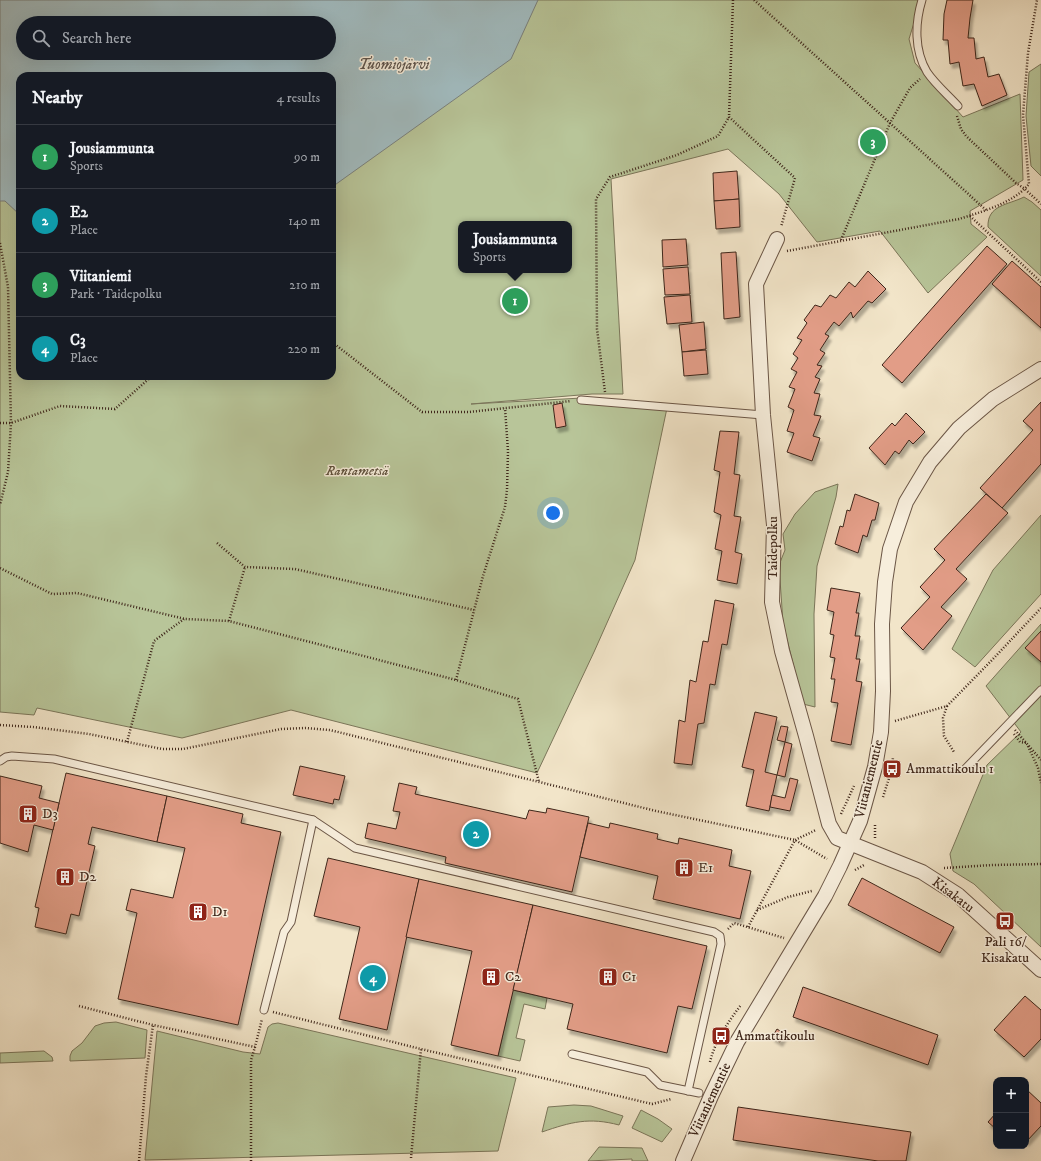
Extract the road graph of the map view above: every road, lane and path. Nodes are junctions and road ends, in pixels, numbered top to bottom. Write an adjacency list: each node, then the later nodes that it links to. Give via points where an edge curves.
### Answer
1 (733, 0): 7 (path)
2 (754, 0): 8 (path)
3 (922, 0): 5 (lane, via 916,29 921,60)
4 (1037, 0): 9 (path, via 1028,53 1023,115 1029,184)
5 (928, 73): 6 (lane); 8 (path, via 910,88)
6 (958, 106): 9 (path, via 961,129 966,136)
7 (729, 117): 13 (path, via 795,178); 22 (path, via 718,136 677,155 610,177 596,199 597,329)
8 (890, 123): 11 (path); 14 (path)
9 (1025, 189): 10 (path); 11 (path)
10 (1041, 204)
11 (987, 210): 12 (path)
12 (970, 216): 14 (path); 17 (path)
13 (777, 239): 16 (street, Taidepolku)
14 (841, 241): 16 (path)
15 (0, 243): 26 (path, via 8,287)
16 (770, 254): 24 (street, Taidepolku, via 756,284)
17 (1041, 282)
18 (336, 345): 23 (path, via 422,412 469,412)
19 (1041, 369): 51 (street, Viitaniementie, via 993,399 959,428 930,462 906,502 890,549 885,582 881,732 875,767 860,821)
20 (148, 380): 26 (path, via 115,409 60,406)
21 (581, 400): 22 (lane); 23 (path)
22 (606, 402): 24 (lane)
23 (505, 408): 32 (path, via 508,451 505,507)
24 (762, 415): 51 (street, Taidepolku, via 774,525 772,602 782,651 829,824 836,838)
25 (1, 423): 26 (path)
26 (11, 423): 27 (path, via 8,472)
27 (0, 505)
28 (217, 543): 29 (path)
29 (245, 567): 32 (path, via 295,569); 34 (path)
30 (0, 568): 33 (path, via 52,594 77,593)
31 (1041, 608): 37 (path)
32 (474, 610): 35 (path)
33 (185, 619): 34 (path); 41 (path, via 154,641)
34 (229, 621): 35 (path)
35 (456, 680): 47 (path, via 518,699)
36 (1041, 690): 40 (lane)
37 (947, 706): 38 (path); 43 (path, via 943,718 944,736)
38 (894, 721)
39 (0, 725): 41 (path, via 89,734)
40 (1009, 725): 42 (path, via 1020,742); 46 (lane)
41 (127, 742): 47 (path, via 162,749 183,749 281,729 330,730)
42 (1027, 743): 44 (path); 48 (path, via 1038,768)
43 (954, 752)
44 (1041, 760)
45 (0, 761): 49 (lane, via 12,756 54,759)
46 (965, 769)
47 (539, 782): 50 (path, via 656,811)
48 (1041, 783)
49 (313, 820): 58 (lane, via 356,848 706,930); 62 (lane, via 290,922 284,932)
50 (795, 840): 53 (path); 56 (path)
51 (850, 844): 53 (street, Viitaniementie); 60 (street, Kisakatu, via 922,872 958,895)
52 (1041, 864): 54 (path)
53 (840, 866): 72 (street, Viitaniementie, via 821,903 737,1042)
54 (938, 868)
55 (816, 890): 56 (path, via 788,897)
56 (757, 910): 57 (path)
57 (748, 926): 58 (path, via 734,923); 59 (path)
58 (720, 936): 67 (lane, via 721,944)
59 (788, 939)
60 (1041, 970)
61 (79, 1006): 63 (path)
62 (264, 1010): 64 (path); 65 (path)
63 (153, 1025): 64 (path); 70 (path)
64 (255, 1047): 71 (path, via 251,1060)
65 (421, 1049): 68 (path, via 652,1104); 69 (path)
66 (572, 1054): 67 (lane, via 647,1072 660,1085)
67 (688, 1091): 68 (lane)
68 (699, 1093)
69 (411, 1158)
70 (139, 1161)
71 (251, 1161)
72 (683, 1161)

